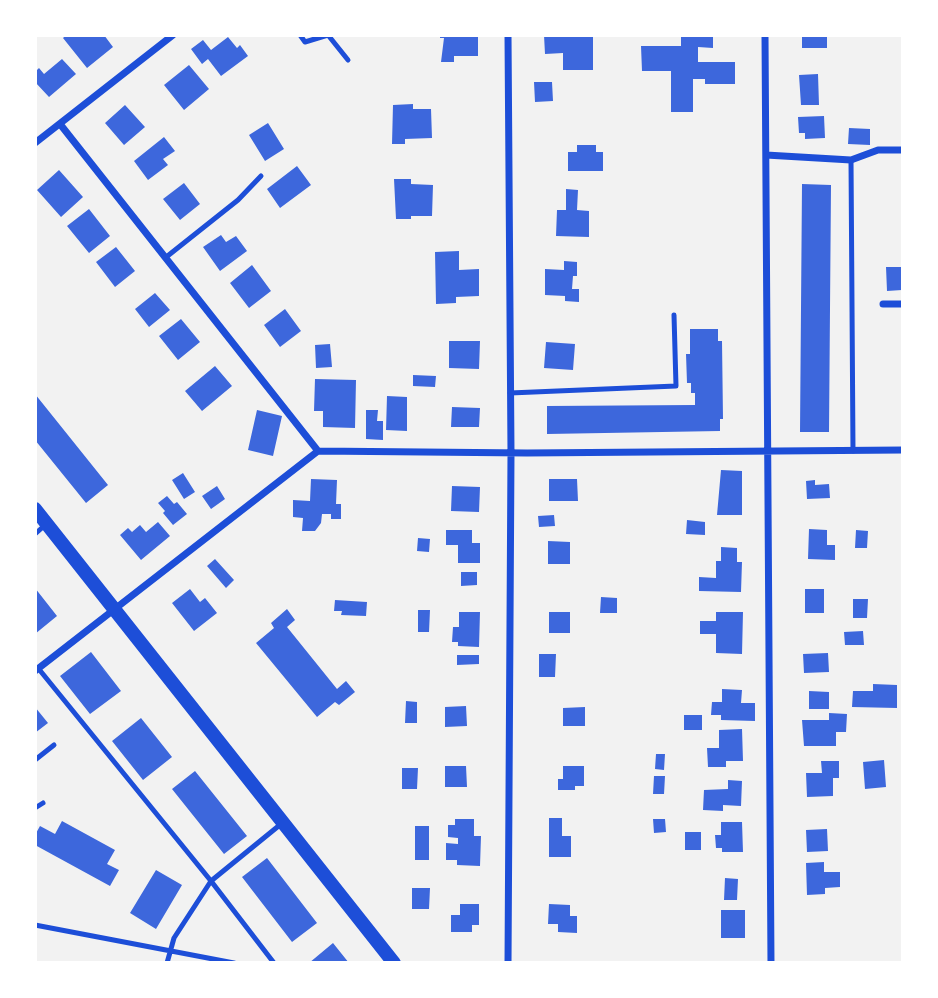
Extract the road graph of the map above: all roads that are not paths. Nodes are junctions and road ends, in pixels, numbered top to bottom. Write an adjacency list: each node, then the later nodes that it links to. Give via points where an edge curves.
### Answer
1 (173, 35): 7 (street)
2 (300, 35): 3 (lane, via 305,42)
3 (328, 35): 6 (lane)
4 (508, 35): 17 (street)
5 (765, 35): 10 (street)
6 (348, 60)
7 (60, 124): 8 (street); 13 (street)
8 (35, 143)
9 (903, 150): 11 (street, via 878,150)
10 (766, 155): 11 (street); 22 (street)
11 (851, 160): 20 (lane)
12 (261, 176): 13 (lane)
13 (165, 258): 19 (street)
14 (883, 304): 15 (street)
15 (903, 304)
16 (674, 314): 17 (lane, via 676,386)
17 (510, 393): 21 (street)
18 (903, 450): 20 (street)
19 (317, 451): 21 (street); 26 (street)
20 (853, 451): 22 (street)
21 (511, 453): 22 (street); 40 (street)
22 (768, 453): 41 (street)
23 (35, 509): 24 (main road)
24 (47, 524): 25 (lane); 26 (main road)
25 (35, 534)
26 (115, 609): 27 (street); 32 (main road)
27 (37, 670): 33 (lane)
28 (54, 745): 29 (lane)
29 (35, 760)
30 (43, 803): 31 (lane)
31 (35, 808)
32 (284, 822): 33 (lane); 39 (main road)
33 (211, 881): 35 (lane); 38 (lane)
34 (35, 925): 35 (lane)
35 (169, 950): 36 (lane); 37 (lane)
36 (167, 963)
37 (234, 963)
38 (274, 963)
39 (394, 963)
40 (508, 963)
41 (771, 963)

